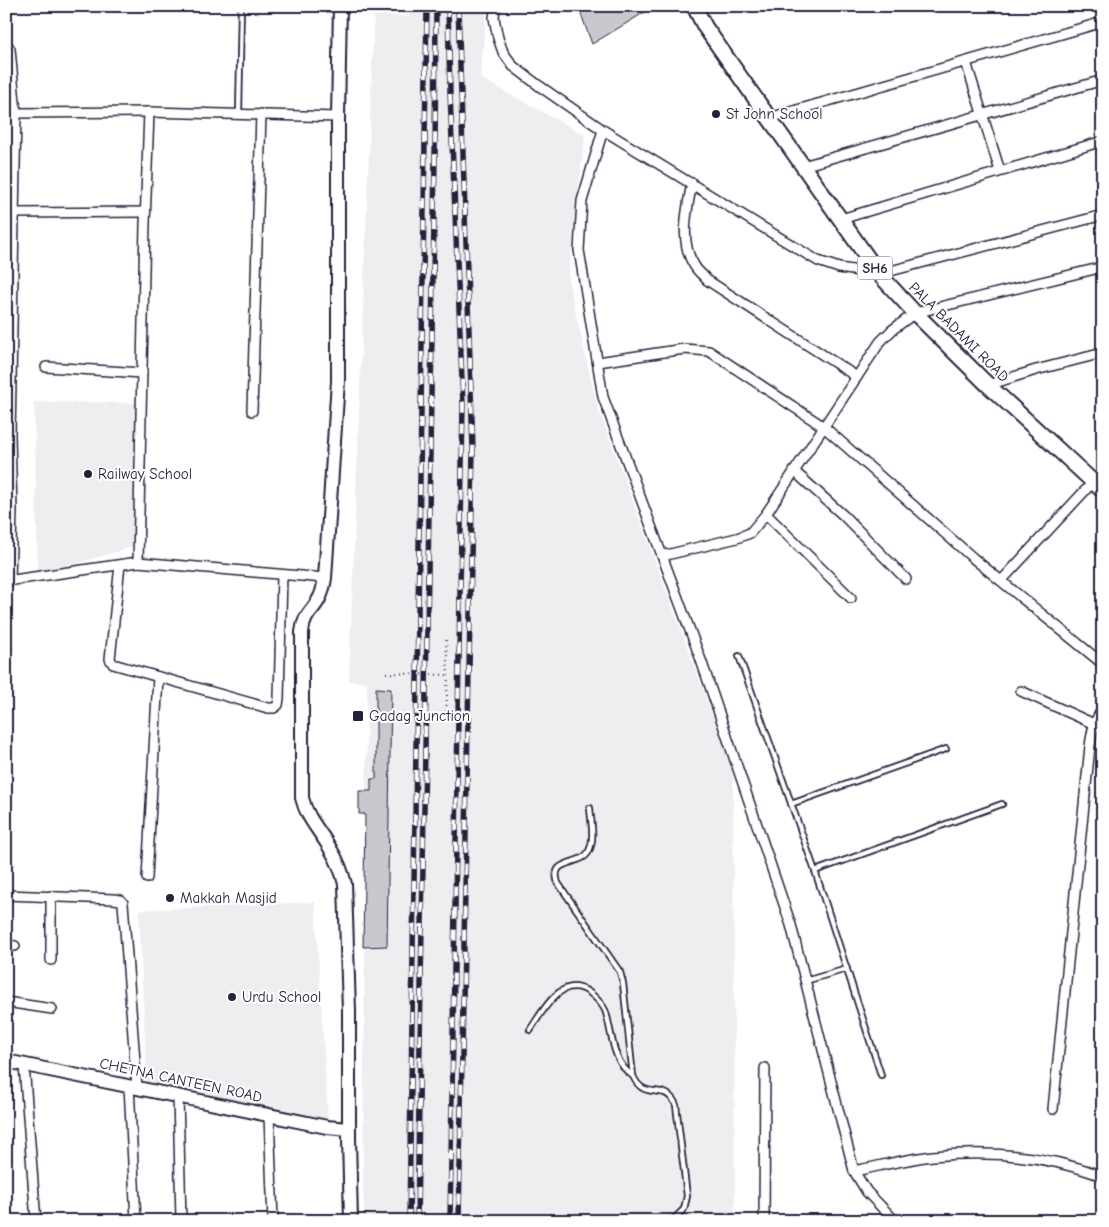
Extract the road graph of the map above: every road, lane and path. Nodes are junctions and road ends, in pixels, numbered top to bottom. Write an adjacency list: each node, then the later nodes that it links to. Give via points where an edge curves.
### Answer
1 (241, 6): 12 (lane)
2 (340, 6): 15 (street)
3 (494, 6): 17 (street, via 498,38 513,66)
4 (694, 6): 16 (main road, PALA BADAMI ROAD / SH6)
5 (1103, 22): 7 (street)
6 (6, 43): 8 (street, via 10,50)
7 (966, 62): 14 (street); 16 (street)
8 (10, 78): 11 (street)
9 (1103, 80): 14 (street)
10 (149, 112): 11 (street); 12 (street); 24 (street)
11 (11, 113): 19 (street)
12 (239, 114): 13 (street)
13 (261, 114): 15 (street); 41 (street)
14 (984, 114): 20 (street); 21 (street)
15 (338, 117): 53 (street, via 338,381)
16 (769, 118): 20 (main road, PALA BADAMI ROAD / SH6)
17 (603, 130): 22 (street); 34 (street, via 582,201 579,250)
18 (1103, 141): 21 (street)
19 (11, 161): 23 (street)
20 (803, 166): 27 (main road, PALA BADAMI ROAD / SH6)
21 (1000, 171): 27 (street)
22 (692, 183): 29 (street, via 818,261); 38 (street, via 686,230 688,252 694,266 714,285)
23 (10, 199): 25 (street)
24 (145, 212): 25 (street); 37 (street)
25 (14, 213): 31 (street)
26 (1103, 215): 29 (street)
27 (841, 219): 29 (main road, PALA BADAMI ROAD / SH6)
28 (1103, 267): 30 (street)
29 (879, 274): 30 (main road, PALA BADAMI ROAD / SH6)
30 (915, 313): 38 (street, via 880,342); 39 (main road, PALA BADAMI ROAD / SH6)
31 (10, 321): 33 (street)
32 (1100, 354): 35 (lane); 39 (street)
33 (9, 358): 40 (street)
34 (598, 362): 42 (street, via 684,348 709,351); 49 (street, via 603,397)
35 (1103, 364)
36 (46, 367): 37 (street)
37 (142, 373): 50 (street)
38 (857, 377): 42 (street)
39 (988, 385): 46 (main road, PALA BADAMI ROAD / SH6)
40 (9, 397): 43 (street)
41 (252, 411)
42 (824, 427): 44 (street); 55 (street)
43 (8, 436): 45 (street)
44 (794, 471): 48 (street); 54 (street)
45 (9, 478): 47 (street)
46 (1098, 487): 55 (street)
47 (9, 511): 56 (street)
48 (766, 514): 49 (street, via 750,533); 57 (street)
49 (662, 556): 79 (street, via 791,925)
50 (138, 562): 51 (street); 52 (street)
51 (120, 564): 56 (street); 63 (street, via 110,659 112,664)
52 (282, 574): 53 (street); 63 (street, via 278,705 268,708)
53 (325, 578): 92 (street, via 321,596 303,622 302,798 305,812 332,850 345,884)
54 (906, 579)
55 (1002, 580): 60 (street)
56 (8, 581)
57 (851, 598)
58 (446, 639): 62 (path)
59 (738, 656): 70 (lane)
60 (1103, 664)
61 (386, 673): 62 (path)
62 (448, 675): 66 (path)
63 (158, 677): 74 (street)
64 (1021, 691): 67 (street)
65 (1103, 708): 67 (street)
66 (446, 716)
67 (1094, 724): 68 (street); 90 (street)
68 (1103, 728)
69 (946, 749): 70 (lane)
70 (791, 804): 73 (lane)
71 (1002, 804): 73 (lane)
72 (590, 808): 87 (lane, via 590,850 585,857 562,865 556,876 620,972)
73 (814, 872): 78 (lane)
74 (147, 878)
75 (6, 895): 76 (street)
76 (51, 896): 77 (street); 88 (street, via 114,899 123,903)
77 (51, 960)
78 (847, 969): 79 (lane); 86 (lane)
79 (806, 981): 93 (street)
80 (6, 1002): 81 (street)
81 (52, 1009)
82 (530, 1030): 87 (lane, via 564,988 584,988 605,1010 618,1061)
83 (6, 1062): 84 (street, CHETNA CANTEEN ROAD)
84 (24, 1065): 88 (street, CHETNA CANTEEN ROAD); 95 (street)
85 (764, 1068): 101 (street)
86 (881, 1075)
87 (634, 1076): 100 (lane, via 638,1086 665,1092 672,1096 676,1105 687,1196 684,1208)
88 (133, 1087): 89 (street, CHETNA CANTEEN ROAD); 96 (street)
89 (178, 1096): 91 (street, CHETNA CANTEEN ROAD); 97 (street)
90 (1053, 1109)
91 (269, 1115): 92 (street, CHETNA CANTEEN ROAD); 98 (street)
92 (349, 1129): 99 (street)
93 (854, 1171): 94 (street, via 931,1156 998,1154 1072,1166); 102 (street, via 867,1192)
94 (1103, 1176)
95 (36, 1221)
96 (136, 1221)
97 (181, 1221)
98 (273, 1221)
99 (351, 1221)
100 (672, 1221)
101 (764, 1221)
102 (895, 1221)

